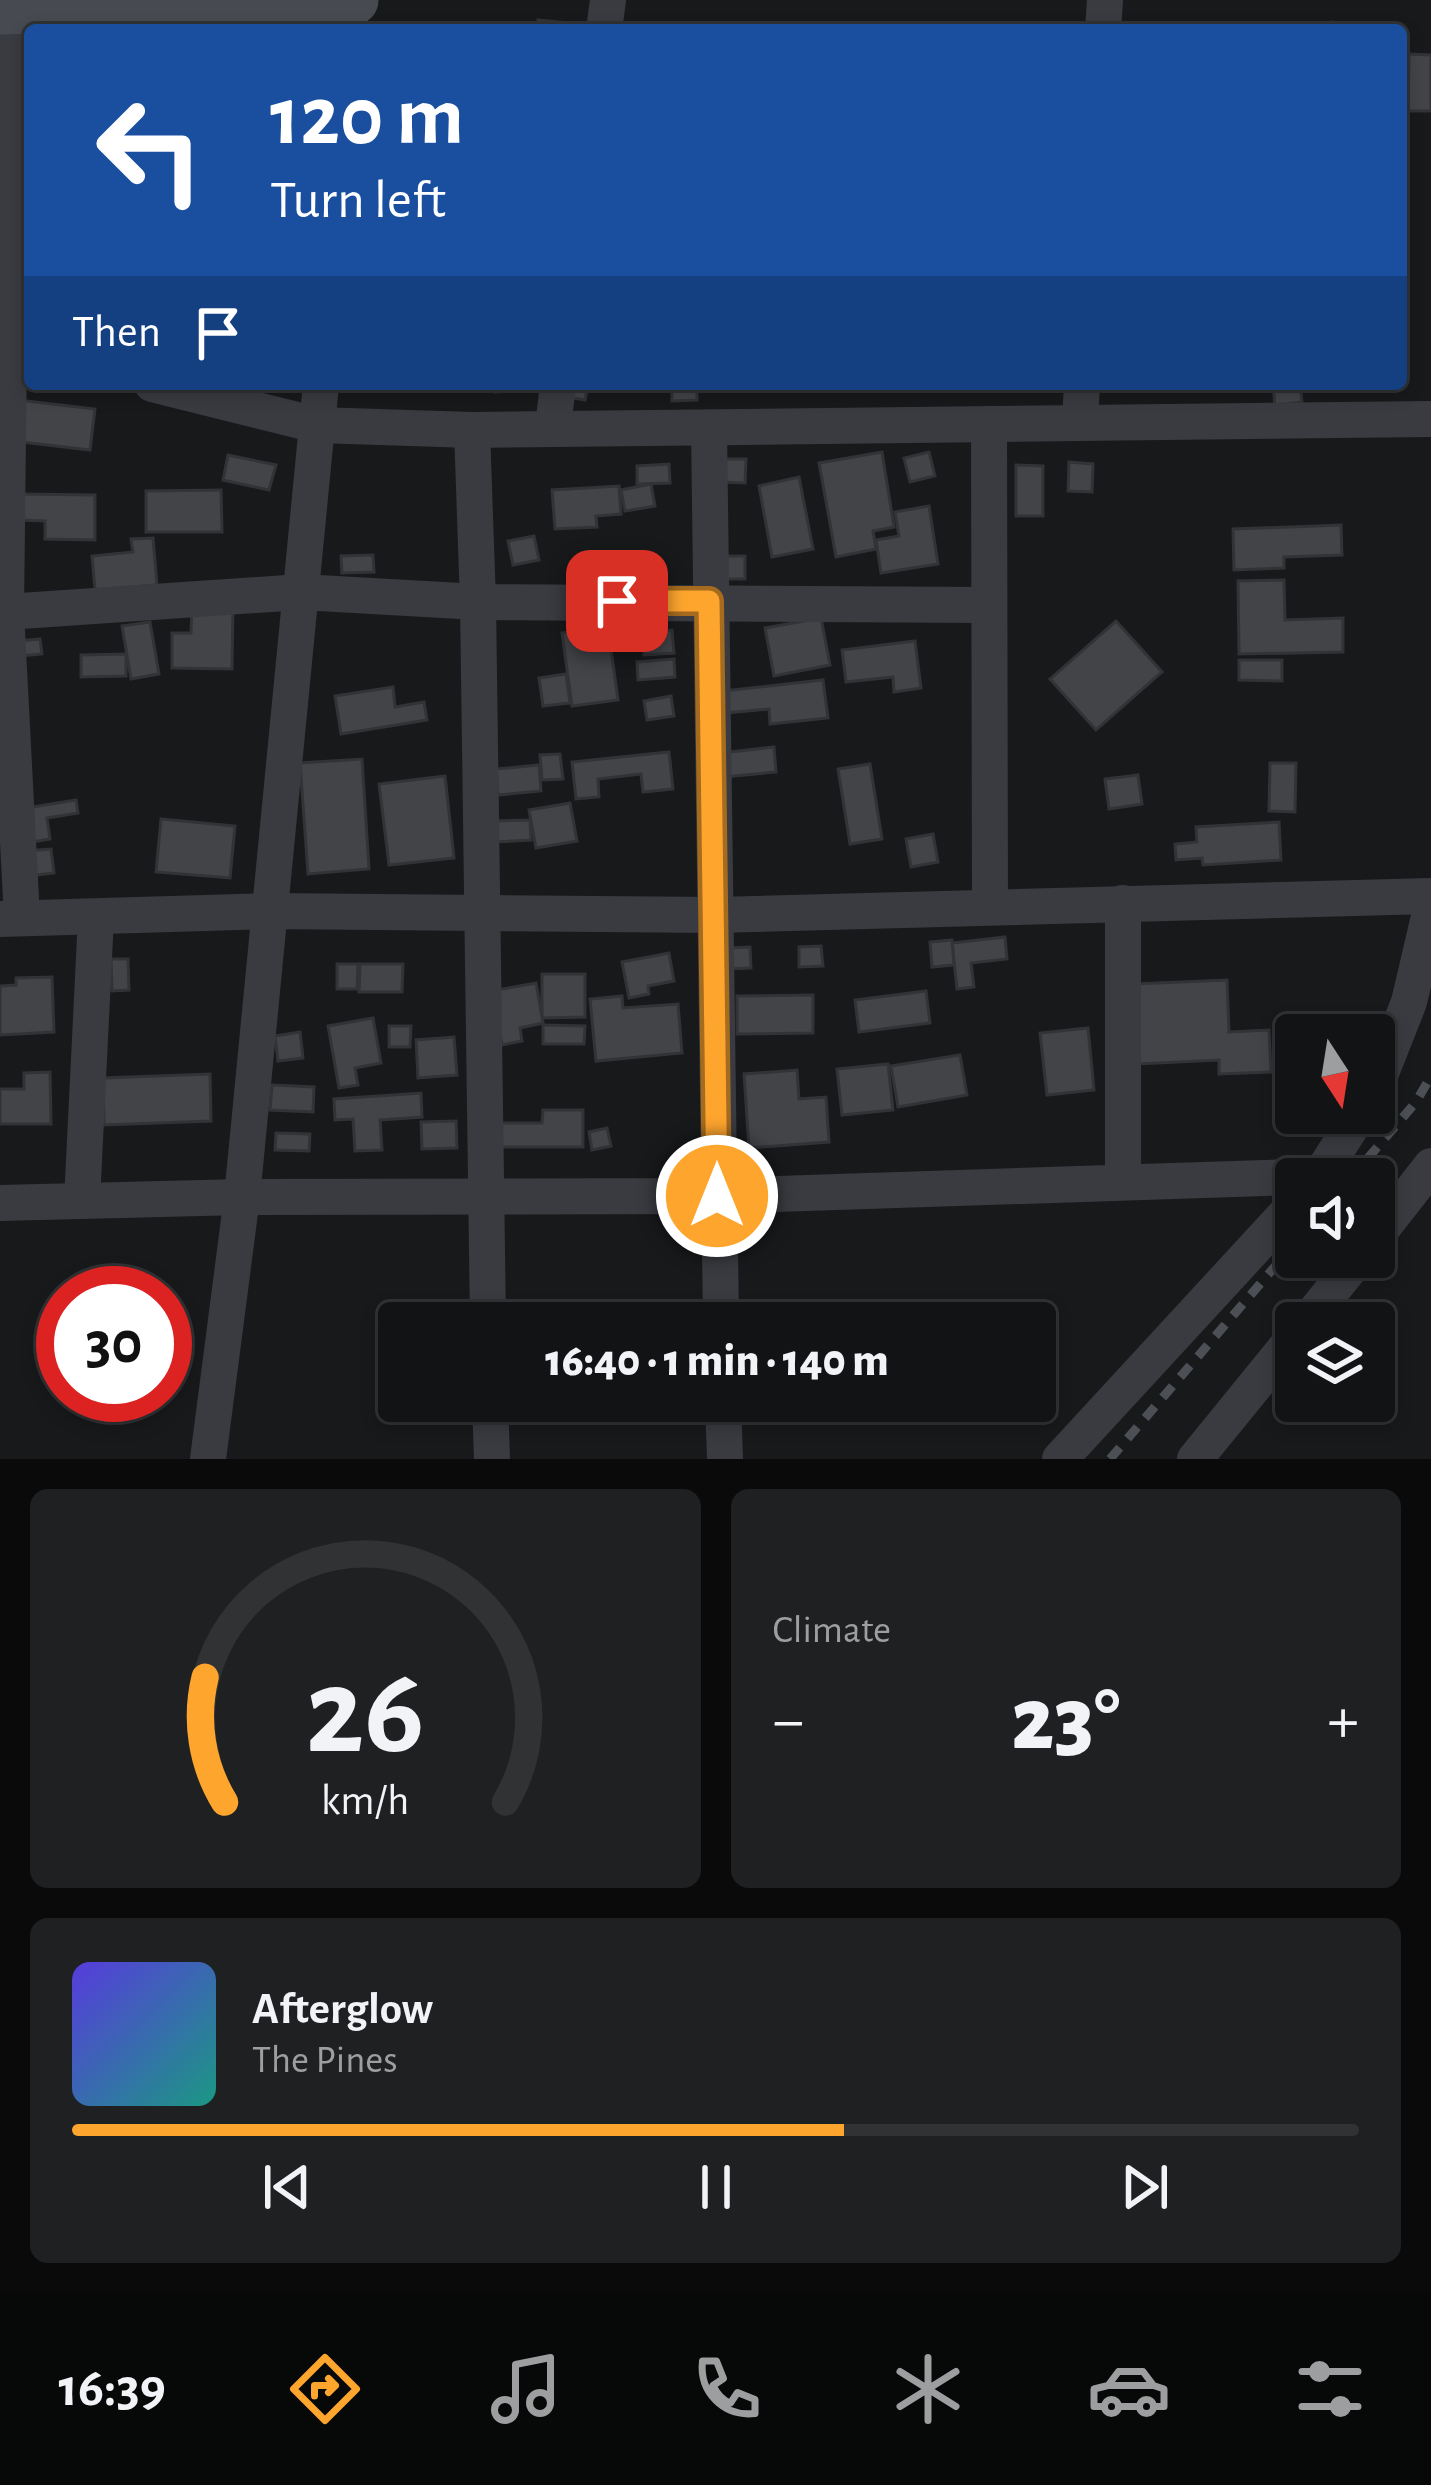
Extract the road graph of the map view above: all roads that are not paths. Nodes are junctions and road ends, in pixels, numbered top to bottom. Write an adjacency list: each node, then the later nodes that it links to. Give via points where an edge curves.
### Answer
1 (337, 6): 2 (main road)
2 (6, 9): 3 (street)
3 (13, 350): 19 (street)
4 (176, 390): 11 (street)
5 (320, 390): 11 (street)
6 (557, 390): 12 (street)
7 (1082, 390): 9 (street)
8 (1431, 419): 9 (street)
9 (1080, 422): 10 (street)
10 (989, 424): 14 (street); 18 (street)
11 (317, 425): 13 (street); 15 (street)
12 (553, 427): 13 (street); 14 (street)
13 (472, 430): 17 (street)
14 (709, 430): 16 (street)
15 (301, 592): 17 (street); 19 (street); 24 (street)
16 (709, 601): 17 (street); 18 (street); 26 (street)
17 (478, 602): 25 (street)
18 (989, 605): 22 (street)
19 (6, 612): 28 (street)
20 (1431, 896): 21 (street)
21 (1123, 903): 22 (street); 32 (street)
22 (990, 905): 26 (street)
23 (1431, 908): 29 (street)
24 (270, 911): 25 (street); 27 (street); 34 (street)
25 (482, 912): 26 (street); 35 (street)
26 (715, 915): 33 (street)
27 (96, 917): 28 (street); 36 (street)
28 (11, 918)
29 (1395, 1037)
30 (1431, 1166): 38 (street)
31 (1275, 1178): 32 (street)
32 (1123, 1182): 33 (street)
33 (717, 1196): 35 (street); 42 (street)
34 (242, 1197): 35 (street); 36 (street); 47 (street)
35 (484, 1197): 41 (street)
36 (82, 1201): 37 (street)
37 (0, 1203)
38 (1395, 1212)
39 (1275, 1226): 50 (street)
40 (1342, 1278): 43 (street)
41 (487, 1302)
42 (720, 1302)
43 (1323, 1302)
44 (1275, 1361): 51 (street)
45 (491, 1422): 48 (street)
46 (724, 1422): 49 (street)
47 (208, 1459)
48 (492, 1459)
49 (725, 1459)
50 (1060, 1459)
51 (1195, 1459)

